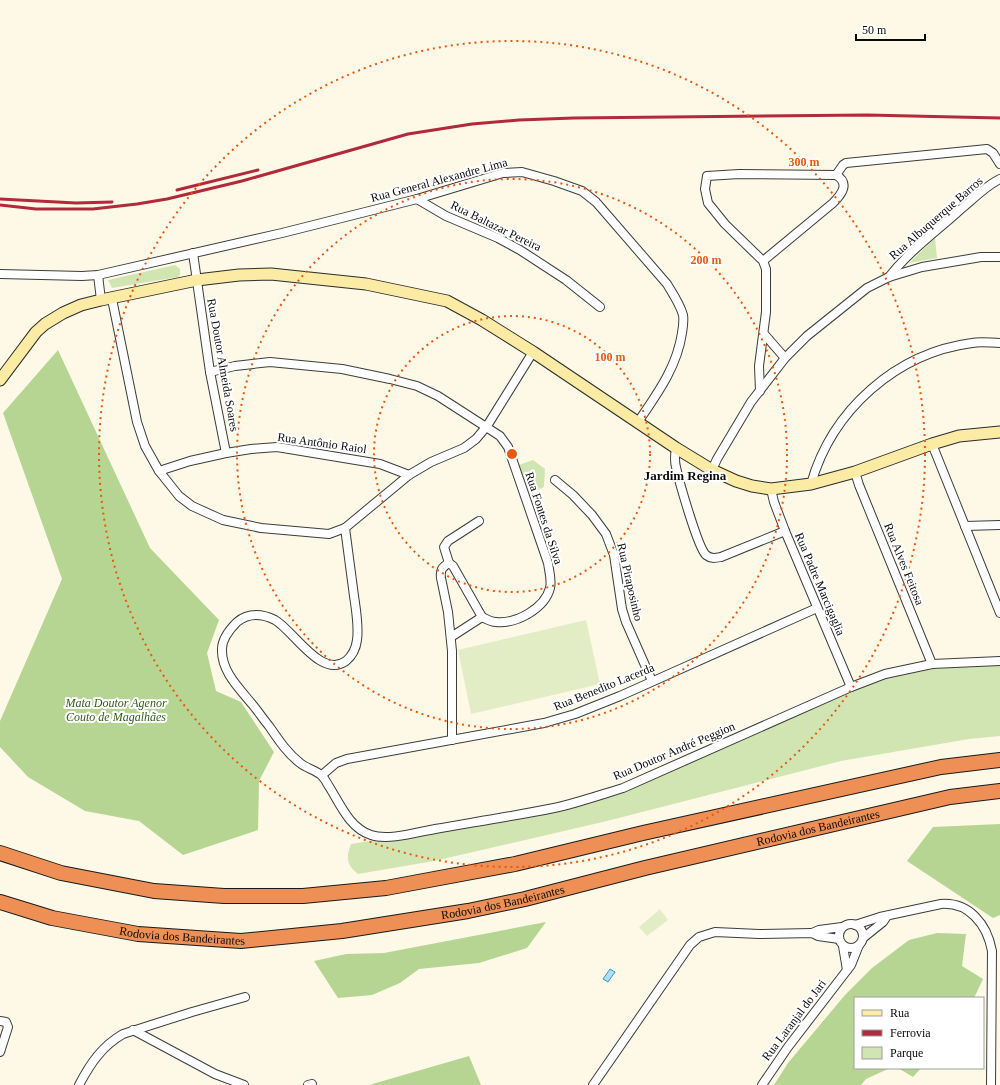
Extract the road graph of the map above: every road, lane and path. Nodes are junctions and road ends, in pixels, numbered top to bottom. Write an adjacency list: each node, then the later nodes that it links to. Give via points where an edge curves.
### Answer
1 (1000, 164): 2 (street, via 994,153 987,149 846,163)
2 (836, 175): 7 (street, via 843,182 842,194); 7 (street, via 707,176 705,189 708,202 725,224)
3 (1000, 179): 10 (street, Rua Albuquerque Barros, via 911,253)
4 (417, 199): 5 (street, Rua General Alexandre Lima); 13 (street, Rua Baltazar Pereira, via 446,216 520,250 566,280); 21 (street, Rua General Alexandre Lima, via 503,173 522,172 582,191 596,202 667,284 683,314 680,343 671,371)
5 (193, 253): 9 (street, Rua General Alexandre Lima); 11 (street, Rua Doutor Almeida Soares)
6 (1000, 257): 10 (street, via 945,262)
7 (763, 261): 14 (street, via 767,286)
8 (0, 274): 9 (street, Rua General Alexandre Lima)
9 (98, 275): 12 (street)
10 (889, 277): 17 (street, via 867,288 807,336)
11 (197, 280): 12 (street); 16 (street, via 272,274 366,284 411,292 447,301); 18 (street, Rua Doutor Almeida Soares)
12 (106, 299): 19 (street, via 63,312 46,324 36,332); 28 (street, via 137,422 145,446)
13 (600, 307)
14 (764, 334): 17 (street); 20 (street)
15 (1000, 343): 32 (street, via 974,342 953,346 922,356 885,377 841,422 830,439)
16 (533, 352): 21 (street); 22 (street)
17 (785, 358): 20 (street)
18 (210, 372): 22 (street, Rua Fontes da Silva, via 270,362 342,369 417,386); 26 (street, Rua Doutor Almeida Soares)
19 (0, 380)
20 (760, 391): 27 (street)
21 (638, 422): 25 (street)
22 (487, 426): 30 (street, via 464,448 431,462); 42 (street, Rua Fontes da Silva, via 500,436 508,447 548,563 551,580 546,597 526,615 497,622)
23 (1000, 432): 24 (street, via 959,436)
24 (932, 444): 29 (street); 36 (street)
25 (676, 448): 27 (street); 38 (street, via 676,466 691,519 705,554 711,558 721,557)
26 (226, 453): 28 (street, Rua Antônio Raiol); 30 (street, Rua Antônio Raiol, via 277,448 380,464)
27 (712, 470): 33 (street, via 736,481)
28 (159, 471): 37 (street, via 179,496 192,506 223,520 261,528 311,533 329,534)
29 (855, 472): 32 (street); 45 (street, Rua Alves Feitosa)
30 (410, 475): 37 (street)
31 (555, 480): 46 (street, Rua Piraposinho, via 592,515 606,534 614,555 626,622)
32 (811, 484): 33 (street)
33 (771, 490): 38 (street, Rua Padre Marcigaglia)
34 (479, 521): 39 (street, via 448,541 444,547)
35 (1000, 525): 36 (street)
36 (965, 526): 41 (street)
37 (346, 528): 50 (street, via 358,638 351,656 346,661 328,665 320,661 286,628 261,615 249,615 241,619 233,626 222,646 221,657 235,684 284,747 299,762)
38 (785, 531): 40 (street, Rua Padre Marcigaglia)
39 (448, 564): 42 (street, via 457,572); 43 (street, via 440,572)
40 (817, 608): 46 (street, Rua Benedito Lacerda); 47 (street, Rua Padre Marcigaglia)
41 (1000, 613)
42 (482, 618): 43 (street)
43 (451, 637): 48 (street)
44 (1000, 661): 45 (street, Rua Doutor André Peggion)
45 (932, 664): 47 (street, Rua Doutor André Peggion, via 885,674)
46 (652, 681): 48 (street, Rua Benedito Lacerda, via 575,714 544,723)
47 (850, 686): 50 (street, Rua Doutor André Peggion, via 623,788 555,807 389,836 373,836 353,824)
48 (452, 740): 50 (street, Rua Benedito Lacerda, via 347,759 336,763)
49 (1000, 760): 52 (highway, via 941,767 515,864 386,888 303,896 224,896 154,891 61,873)
50 (322, 775)
51 (1000, 791): 53 (highway, Rodovia dos Bandeirantes, via 950,797 645,868 525,899 342,932 241,941 138,934 52,918)
52 (0, 853)
53 (0, 902)
54 (887, 916): 55 (street); 59 (street); 69 (street, via 950,904 971,913 985,930 992,951)
55 (855, 924): 56 (street); 59 (street, via 862,930)
56 (842, 927): 57 (street); 58 (street, via 838,935)
57 (812, 933): 58 (street); 67 (street, via 759,934 720,931 694,941)
58 (841, 942): 59 (street, via 851,949); 60 (street)
59 (861, 942): 60 (street, Rua Laranjal do Jari)
60 (847, 970): 68 (street, Rua Laranjal do Jari)
61 (245, 997): 63 (street)
62 (3, 1022): 64 (street, via 8,1027 8,1032)
63 (133, 1030): 65 (street, via 113,1040 103,1049); 66 (street, via 215,1074)
64 (0, 1052)
65 (79, 1085)
66 (244, 1085)
67 (594, 1085)
68 (762, 1085)
69 (991, 1085)

